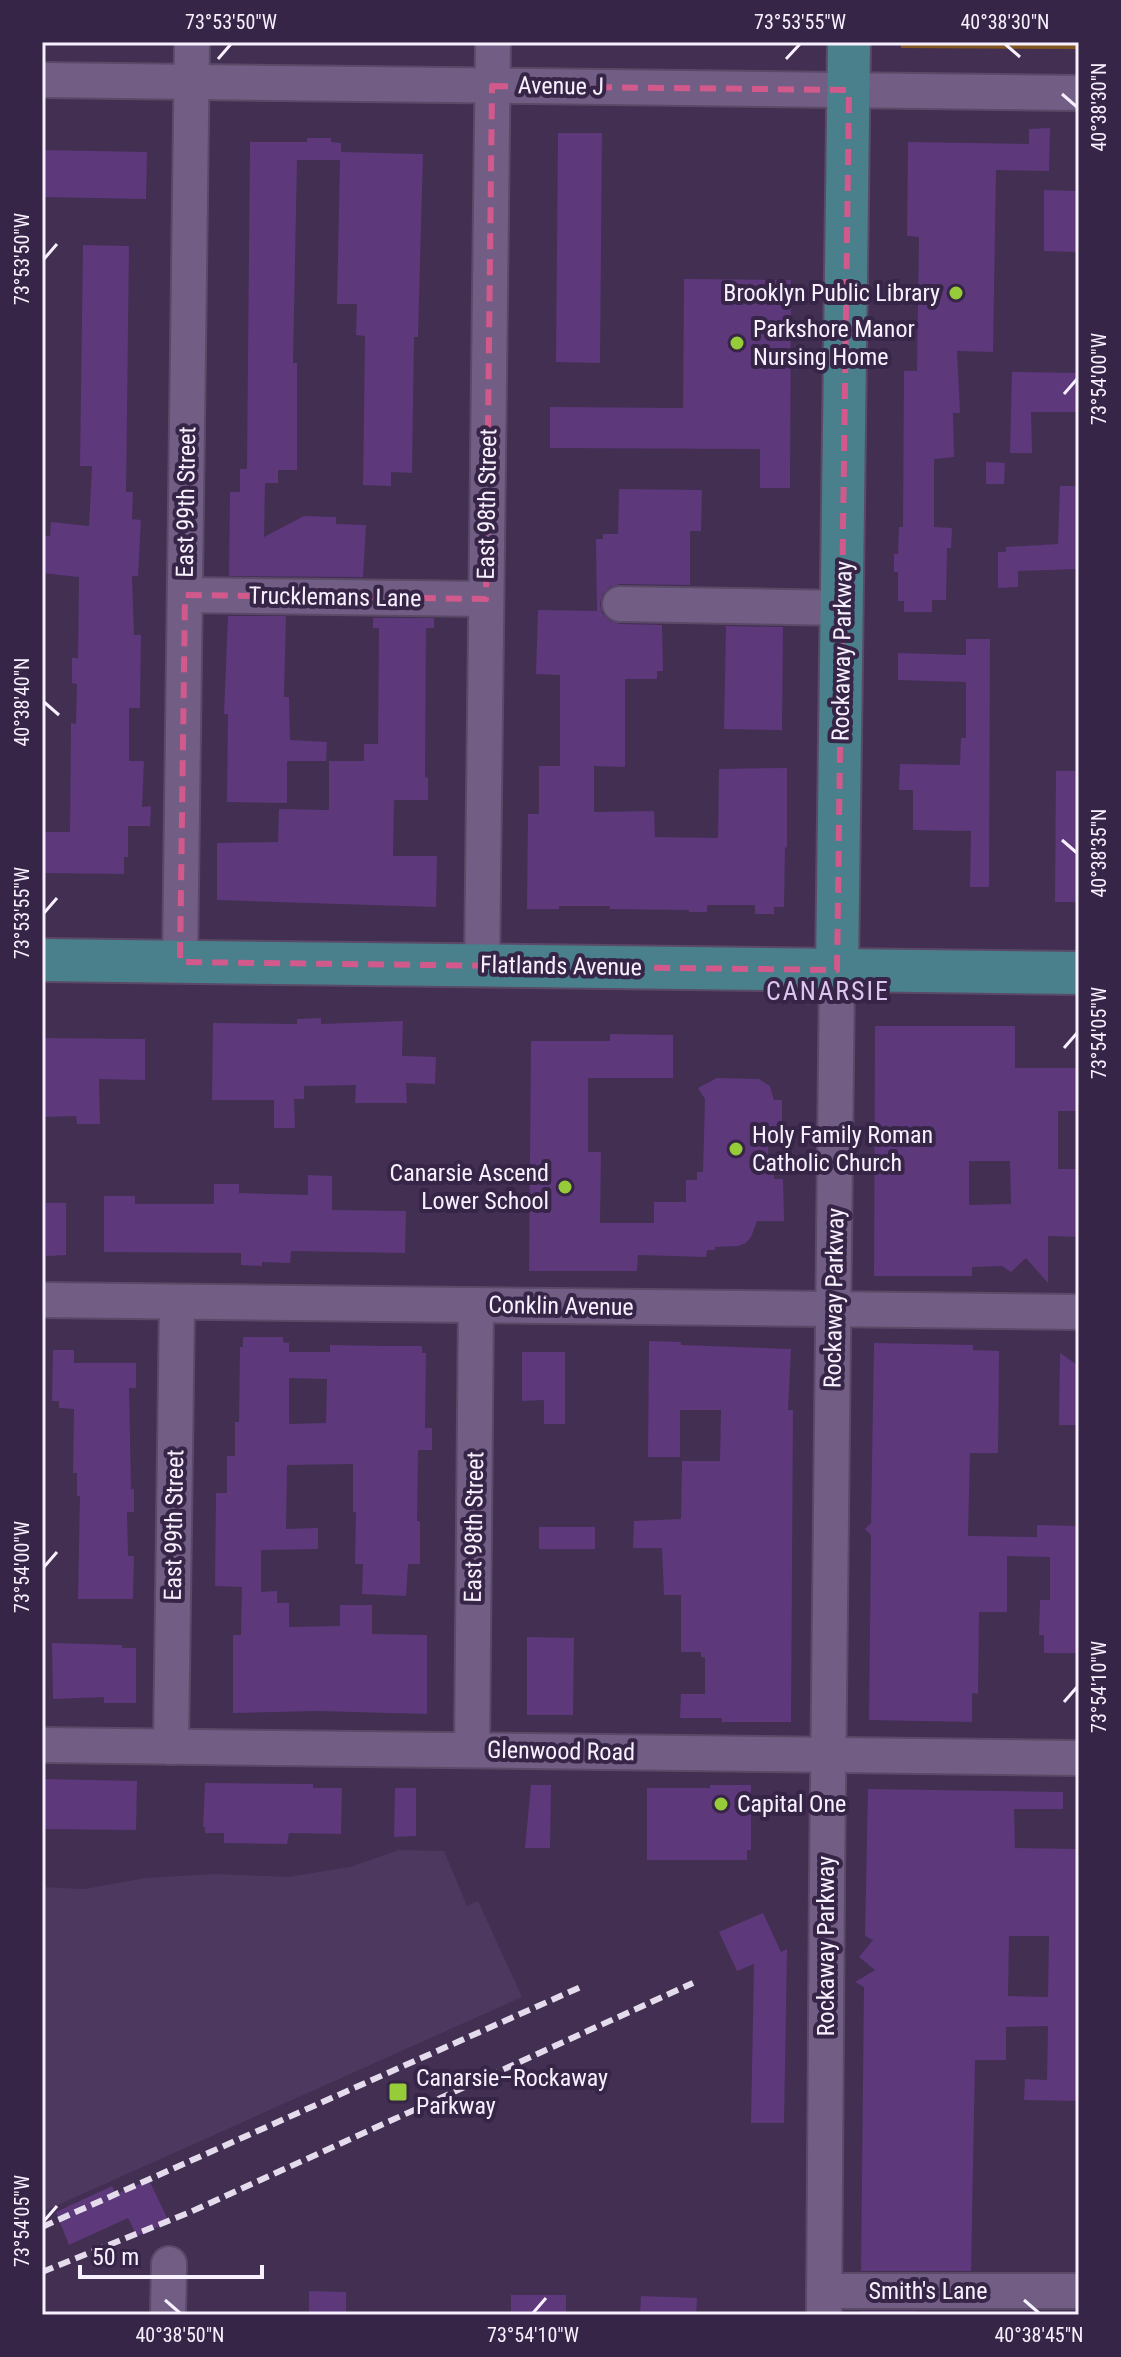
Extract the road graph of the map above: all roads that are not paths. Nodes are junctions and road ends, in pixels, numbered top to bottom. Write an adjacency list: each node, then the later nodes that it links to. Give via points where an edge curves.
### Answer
1 (192, 42): 5 (street, East 99th Street)
2 (493, 42): 6 (street, East 98th Street)
3 (849, 42): 7 (main road, Rockaway Parkway)
4 (42, 80): 5 (street, Avenue J)
5 (191, 82): 6 (street, Avenue J); 9 (street, East 99th Street)
6 (492, 86): 7 (street, Avenue J); 10 (street, East 98th Street)
7 (849, 90): 8 (street, Avenue J); 12 (main road, Rockaway Parkway)
8 (1079, 93)
9 (185, 595): 10 (street, Trucklemans Lane); 14 (street, East 99th Street)
10 (486, 599): 15 (street, East 98th Street)
11 (620, 604): 12 (street)
12 (842, 608): 16 (main road, Rockaway Parkway)
13 (42, 960): 14 (main road, Flatlands Avenue)
14 (180, 962): 15 (main road, Flatlands Avenue)
15 (482, 965): 16 (main road, Flatlands Avenue)
16 (837, 970): 17 (main road, Flatlands Avenue); 21 (street, Rockaway Parkway)
17 (1079, 973)
18 (42, 1300): 19 (street, Conklin Avenue)
19 (177, 1303): 20 (street, Conklin Avenue); 24 (street, East 99th Street)
20 (476, 1305): 21 (street, Conklin Avenue); 25 (street, East 98th Street)
21 (833, 1309): 22 (street, Conklin Avenue); 26 (street, Rockaway Parkway)
22 (1079, 1312)
23 (42, 1745): 24 (street, Glenwood Road)
24 (171, 1747): 25 (street, Glenwood Road)
25 (472, 1750): 26 (street, Glenwood Road)
26 (828, 1754): 27 (street, Glenwood Road); 30 (street, Rockaway Parkway)
27 (1079, 1758)
28 (169, 2264): 31 (street)
29 (1079, 2291): 30 (street, Smith's Lane)
30 (824, 2303)
31 (168, 2315)

